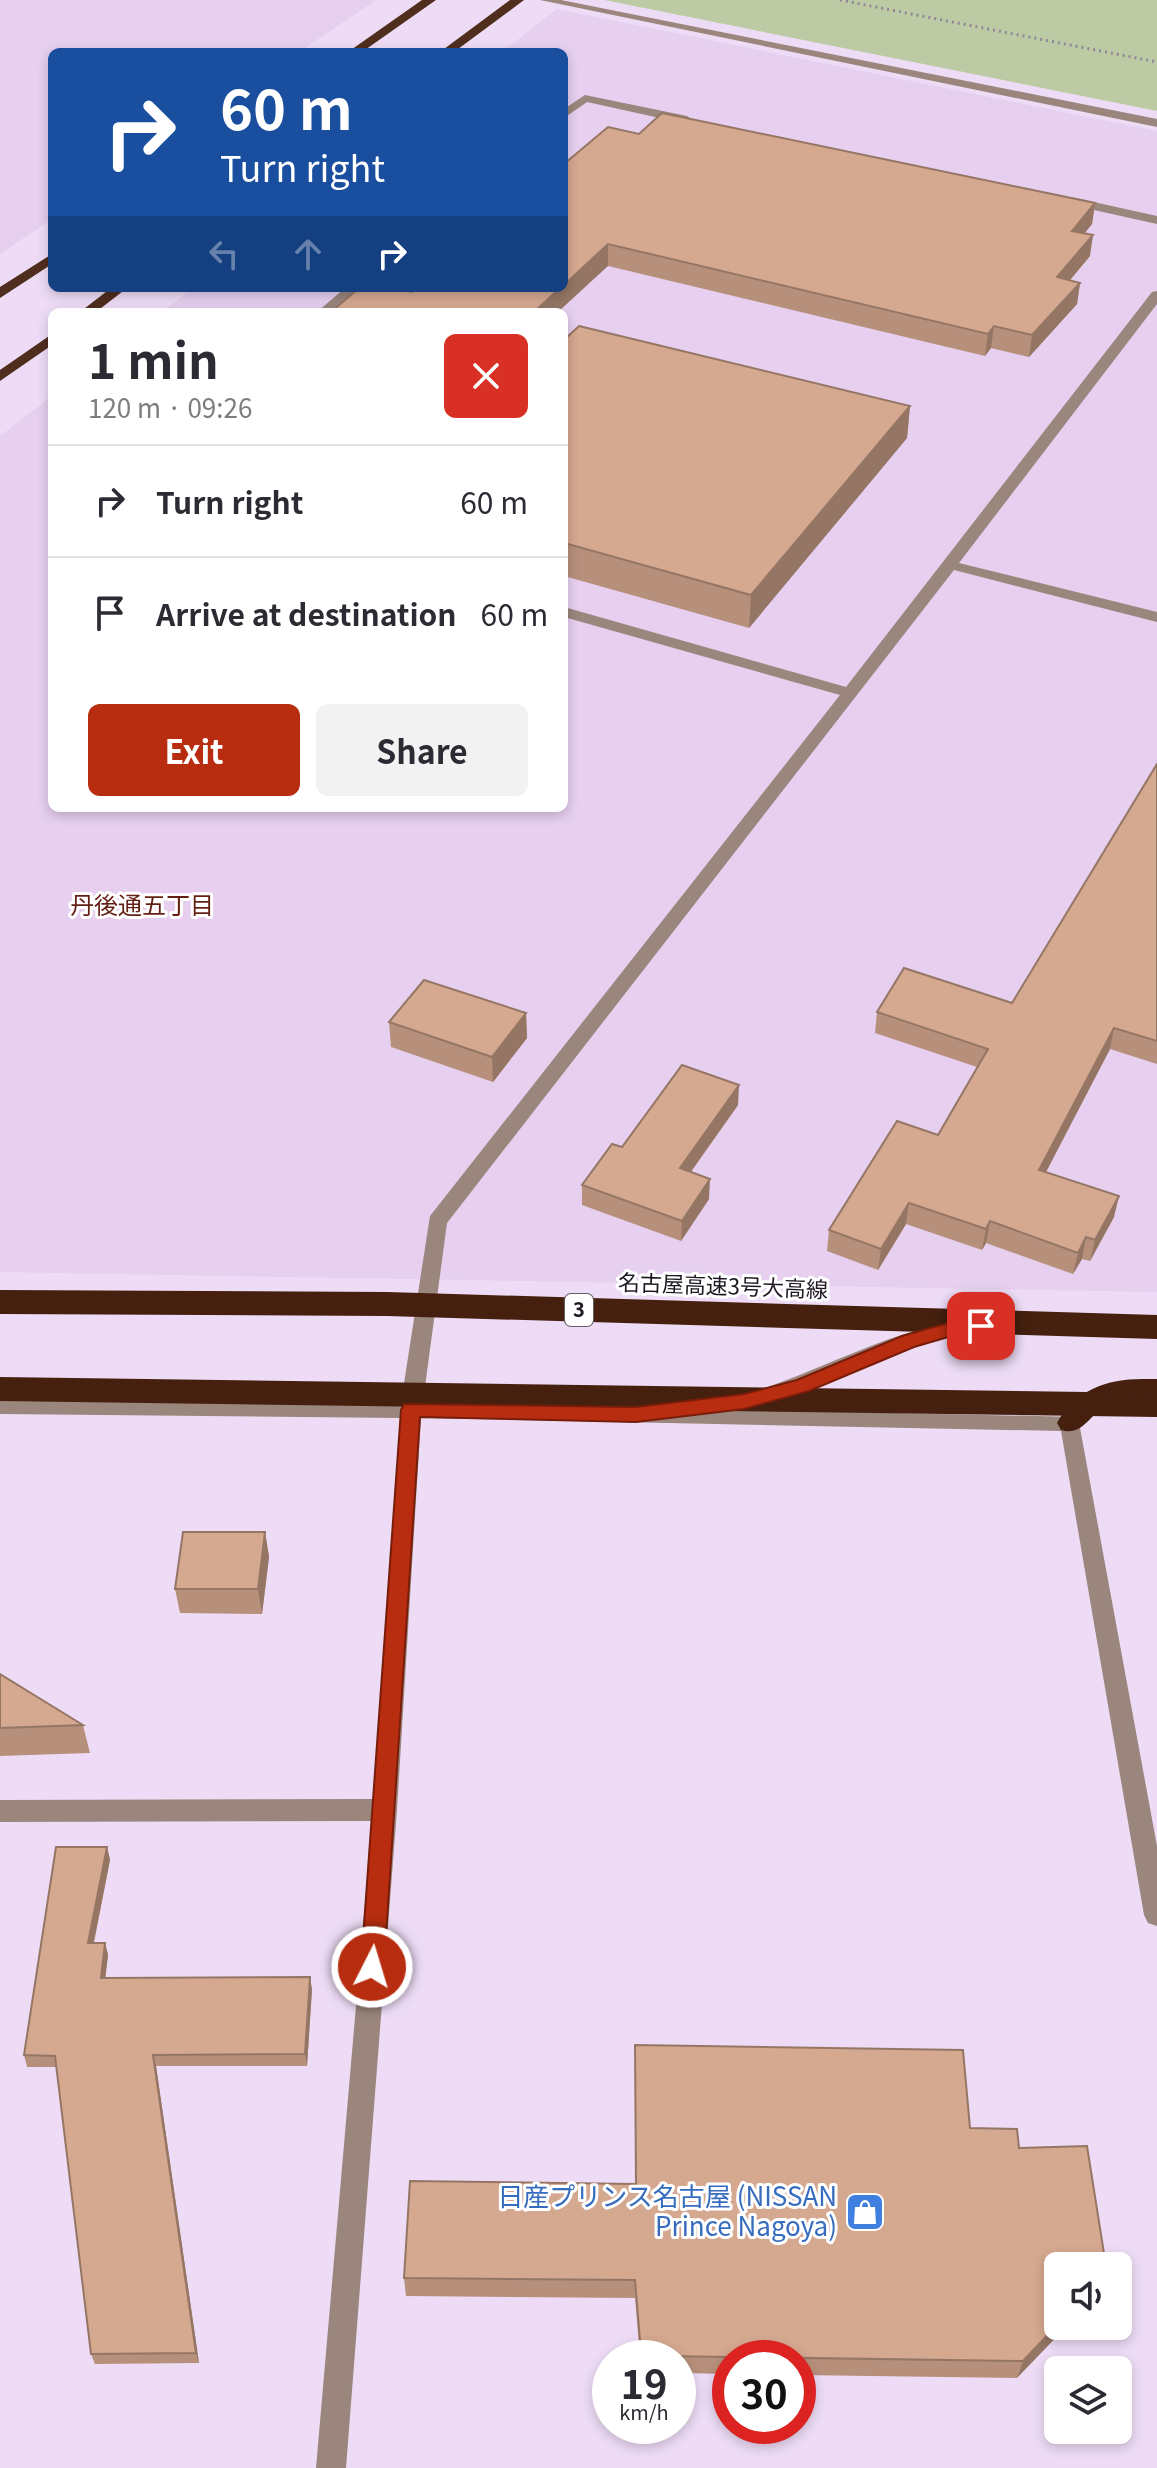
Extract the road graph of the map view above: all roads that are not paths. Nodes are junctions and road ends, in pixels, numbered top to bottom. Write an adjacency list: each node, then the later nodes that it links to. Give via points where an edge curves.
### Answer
1 (430, 0): 4 (highway)
2 (518, 0): 5 (highway)
3 (545, 0): 8 (street)
4 (360, 48)
5 (452, 48)
6 (568, 112): 7 (street, via 585,98)
7 (693, 121)
8 (1157, 123)
9 (1064, 200): 10 (street)
10 (1157, 220)
11 (48, 261): 14 (highway)
12 (114, 292): 16 (highway)
13 (348, 292): 17 (street)
14 (0, 294)
15 (1157, 295): 20 (street)
16 (92, 308)
17 (329, 308)
18 (48, 341): 19 (highway)
19 (0, 377)
20 (950, 565): 22 (street); 23 (street)
21 (568, 613): 23 (street)
22 (1157, 617)
23 (849, 693): 30 (street, via 437,1221)
24 (0, 1302): 25 (highway, 名古屋高速3号大高線 / 3, bridge, via 387,1304)
25 (1157, 1328): 31 (street, via 955,1328 744,1402)
26 (0, 1389): 28 (highway, bridge)
27 (1157, 1389): 32 (highway, via 1116,1388 1087,1402)
28 (1157, 1405)
29 (0, 1406): 30 (street)
30 (411, 1410): 31 (street); 33 (street)
31 (636, 1414): 32 (street)
32 (1070, 1423): 35 (street)
33 (385, 1810): 34 (street); 36 (street)
34 (0, 1811)
35 (1157, 1915)
36 (331, 2468)

